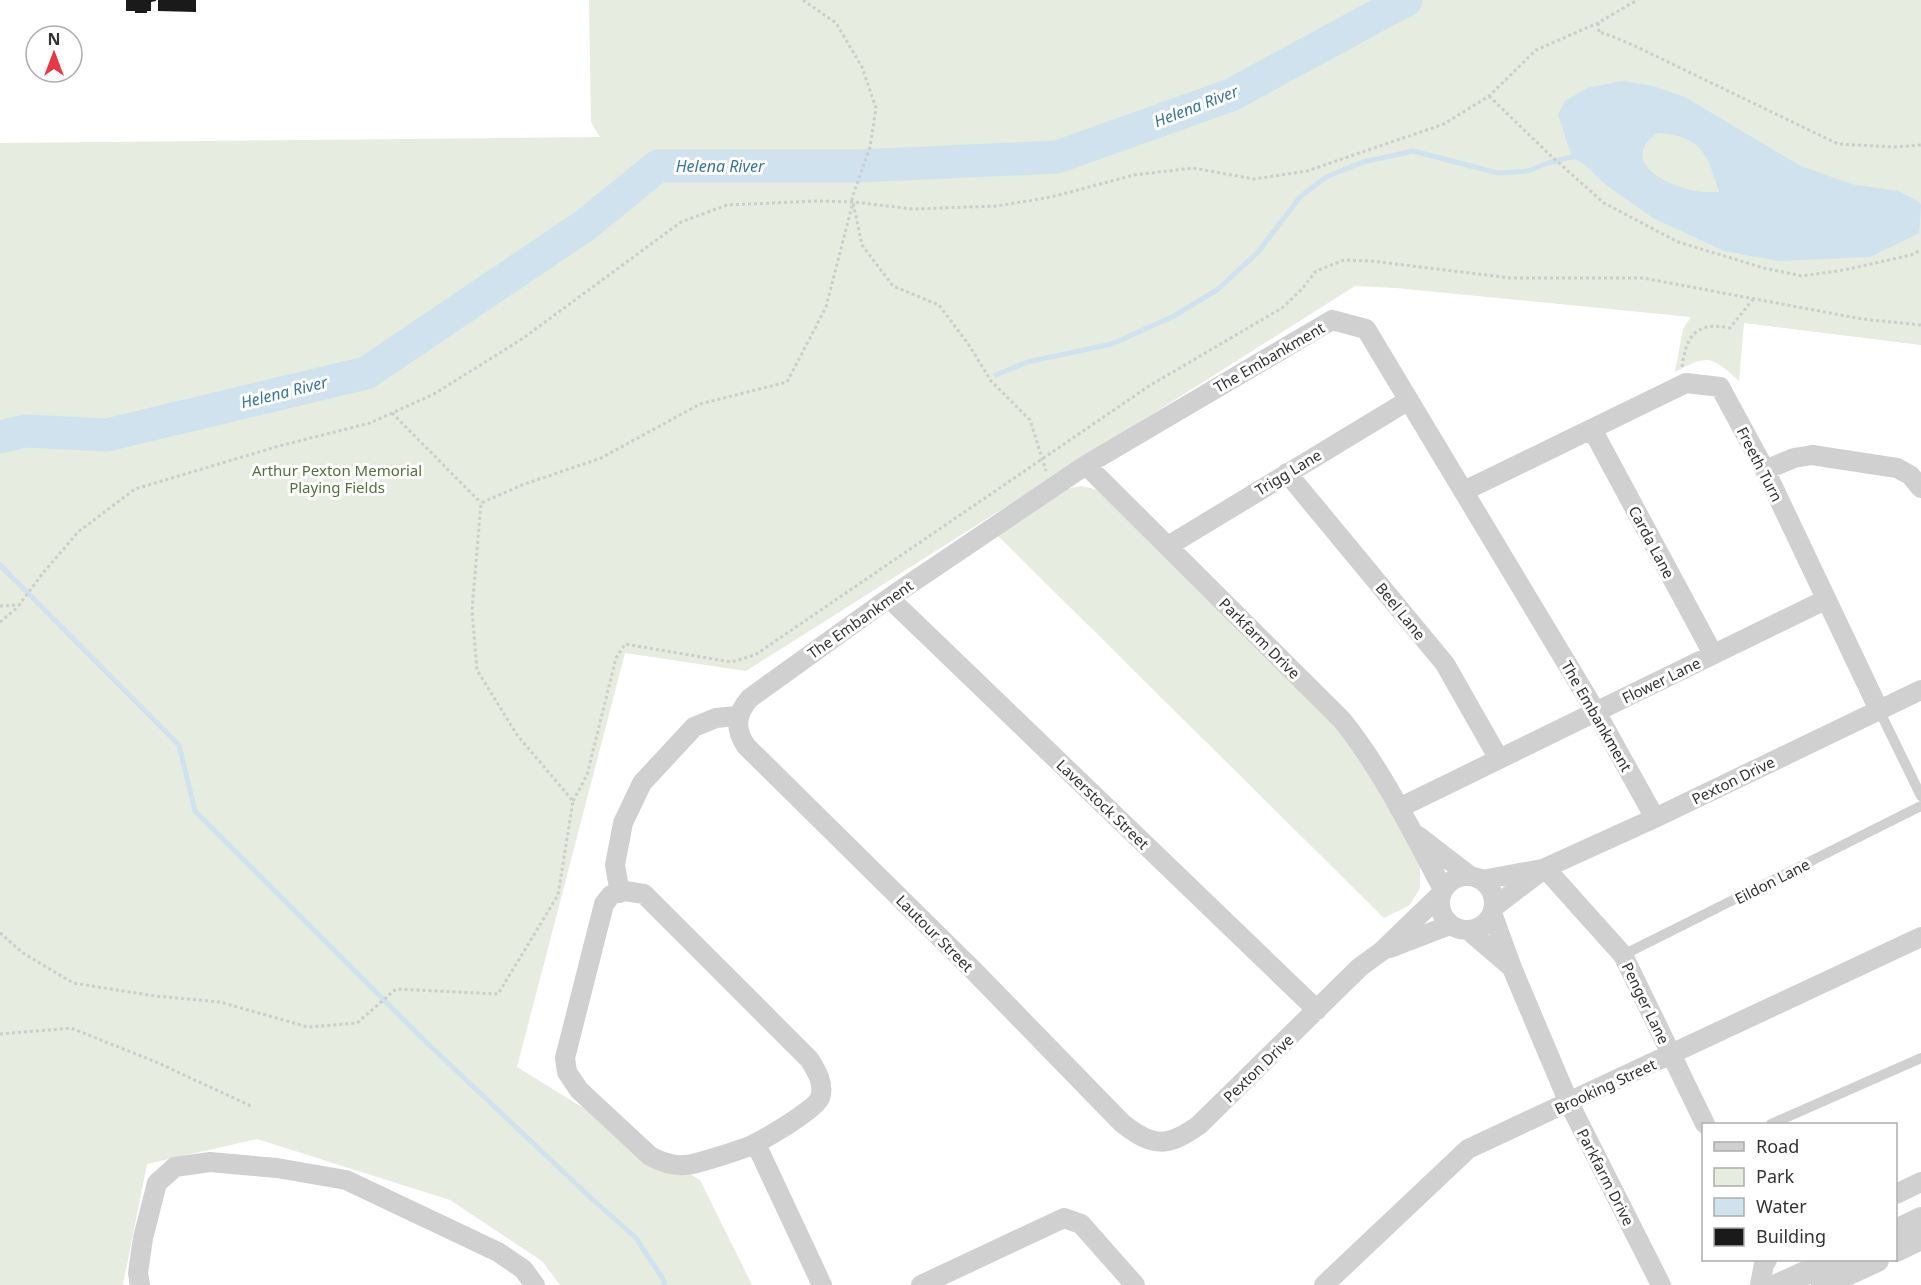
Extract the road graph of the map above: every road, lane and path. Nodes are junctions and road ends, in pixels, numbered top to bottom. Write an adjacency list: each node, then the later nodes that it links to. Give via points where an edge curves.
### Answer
1 (803, 0): 6 (path, via 836,23 862,67 876,108 870,147)
2 (1637, 0): 3 (path)
3 (1598, 23): 4 (path, via 1536,50); 5 (path, via 1599,33 1635,46 1838,144)
4 (1488, 96): 6 (path, via 1444,124 1306,171 1254,179 1193,168 1134,175 997,206 913,209); 7 (path, via 1604,202 1678,242 1802,276 1844,270)
5 (1921, 145)
6 (853, 202): 12 (path, via 727,205 681,222 522,339 434,394); 14 (path, via 862,245 893,286 939,305 991,381 1030,420); 21 (path, via 826,307 787,382 700,404 601,458)
7 (1921, 250)
8 (1754, 298): 9 (path, via 1862,319); 10 (path, via 1730,328 1702,328 1687,341 1682,366); 14 (path, via 1643,278 1511,278 1344,260 1316,271 1282,308 1149,386)
9 (1921, 325)
10 (1686, 384): 13 (street); 16 (street, Freeth Turn, via 1720,387)
11 (1409, 400): 15 (street, The Embankment, via 1366,329 1332,320); 17 (street, Trigg Lane); 20 (street, The Embankment)
12 (392, 413): 21 (path); 25 (path, via 370,423 135,489 78,532)
13 (1592, 429): 20 (street); 28 (street, Carda Lane)
14 (1043, 460): 18 (path); 35 (path, via 755,655 731,662 625,644 616,658 587,775)
15 (1086, 465): 18 (street, The Embankment); 22 (street, Parkfarm Drive)
16 (1765, 470): 19 (street, via 1812,455 1897,468); 24 (street, Freeth Turn)
17 (1287, 473): 22 (street, Trigg Lane); 33 (street, Beel Lane, via 1445,664)
18 (1053, 487): 23 (street, The Embankment)
19 (1921, 488)
20 (1464, 491): 31 (street, The Embankment)
21 (481, 503): 35 (path, via 472,611 477,670 517,735)
22 (1167, 546): 37 (street, Parkfarm Drive, via 1342,720)
23 (889, 598): 32 (street, The Embankment, via 750,698); 51 (street, Laverstock Street)
24 (1825, 600): 28 (street, Flower Lane); 30 (street, Freeth Turn)
25 (19, 605): 26 (path); 27 (path)
26 (0, 606)
27 (0, 622)
28 (1713, 654): 31 (street, Flower Lane)
29 (1921, 690): 30 (street, Pexton Drive)
30 (1879, 710): 34 (lane, Freeth Turn); 38 (street, Pexton Drive)
31 (1596, 712): 33 (street, Flower Lane); 38 (street, The Embankment)
32 (737, 716): 43 (street, via 716,718 694,727 642,783 623,823 615,865); 57 (street, Lautour Street, via 746,746)
33 (1499, 759): 37 (street, Flower Lane)
34 (1921, 796)
35 (573, 801): 46 (path, via 558,895 498,994 396,989 357,1023 308,1027 220,1002 73,983 23,953)
36 (1921, 806): 49 (lane, Eildon Lane)
37 (1400, 808): 39 (street, Parkfarm Drive)
38 (1655, 818): 40 (street, Pexton Drive)
39 (1412, 830): 41 (street, Parkfarm Drive); 42 (street, Parkfarm Drive)
40 (1545, 868): 41 (street, Pexton Drive); 44 (street, Pexton Drive); 49 (street, Penger Lane)
41 (1476, 878): 42 (street, via 1452,880); 44 (street, Parkfarm Drive, via 1493,894)
42 (1442, 892): 45 (street, Parkfarm Drive, via 1442,914); 48 (street, Pexton Drive)
43 (620, 893): 60 (street, via 644,894 809,1059 817,1072 822,1087 813,1108); 60 (street, via 611,895 604,904 565,1058 567,1072 579,1090 650,1156 663,1163 687,1165)
44 (1493, 910): 45 (street, via 1485,923); 50 (street, Parkfarm Drive)
45 (1459, 927): 48 (street, Pexton Drive); 50 (street, Parkfarm Drive)
46 (0, 933)
47 (1921, 937): 53 (street, Brooking Street)
48 (1382, 951): 51 (street, Pexton Drive)
49 (1623, 955): 53 (street, Penger Lane)
50 (1512, 968): 55 (street, Parkfarm Drive)
51 (1317, 1010): 57 (street, Pexton Drive, via 1186,1135 1172,1142 1154,1143)
52 (0, 1034): 56 (path, via 71,1028)
53 (1671, 1055): 55 (street, Brooking Street); 58 (street, Penger Lane)
54 (1921, 1058): 59 (lane)
55 (1569, 1103): 75 (street, Brooking Street, via 1468,1149); 76 (street, Parkfarm Drive)
56 (251, 1106)
57 (1122, 1123)
58 (1704, 1123)
59 (1775, 1123)
60 (756, 1144): 72 (street)
61 (1921, 1182): 62 (street)
62 (1897, 1194)
63 (1921, 1219): 64 (street)
64 (1897, 1231)
65 (1921, 1238): 66 (street)
66 (1897, 1250)
67 (1765, 1261): 77 (street)
68 (1832, 1261): 78 (street)
69 (1874, 1261): 79 (street)
70 (140, 1285): 71 (street, via 143,1238 157,1183 175,1167 210,1162 346,1180 498,1252 523,1269)
71 (535, 1285)
72 (822, 1285)
73 (921, 1285): 74 (street, via 1064,1218 1081,1224)
74 (1135, 1285)
75 (1324, 1285)
76 (1661, 1285)
77 (1760, 1285)
78 (1779, 1285)
79 (1823, 1285)

